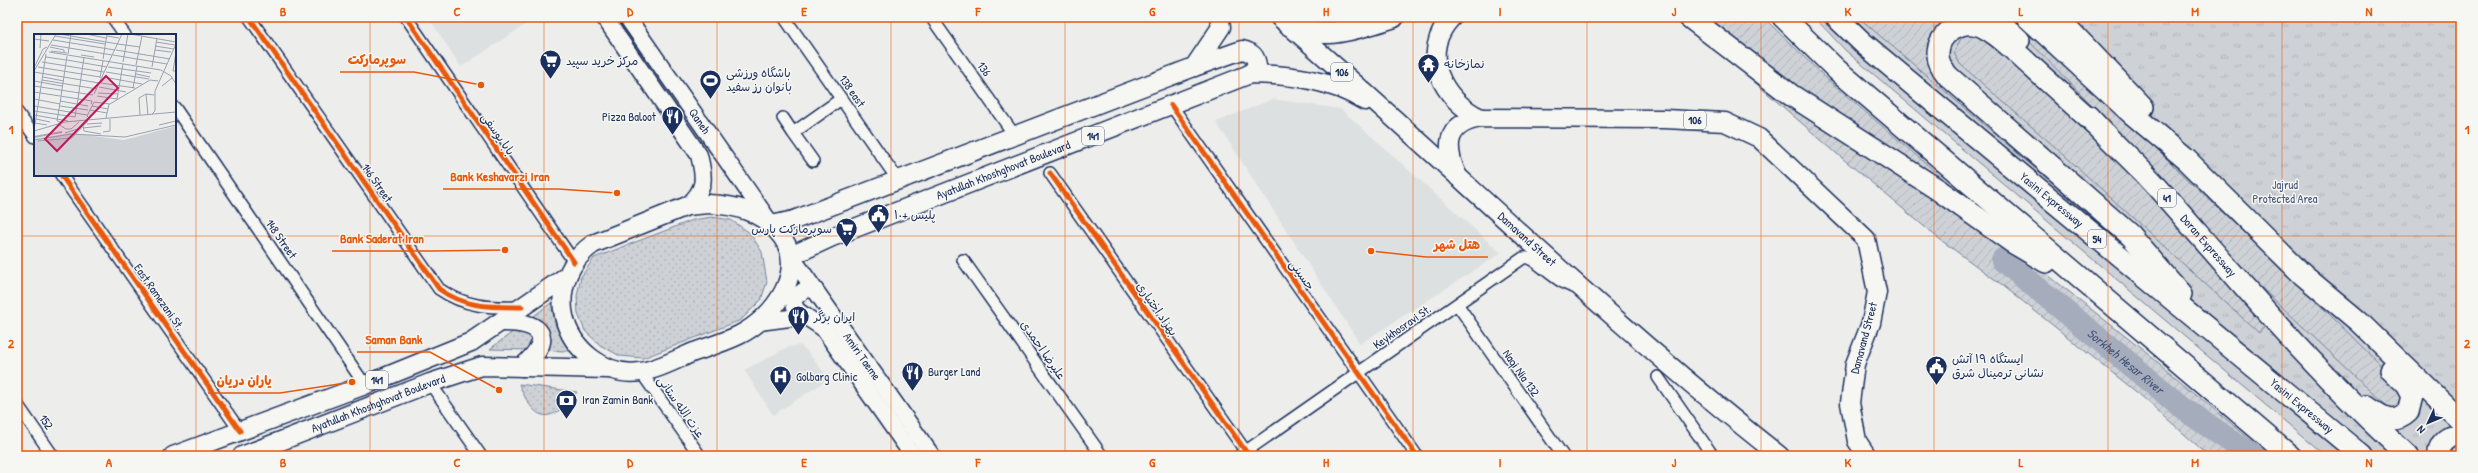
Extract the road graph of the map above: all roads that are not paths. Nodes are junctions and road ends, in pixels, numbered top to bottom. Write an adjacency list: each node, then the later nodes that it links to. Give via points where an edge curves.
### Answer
1 (112, 17): 18 (street)
2 (249, 17): 48 (street, 146 Street, via 436,285 450,297 463,303 489,307)
3 (406, 17): 42 (street, بابا یوسفی)
4 (604, 17): 38 (main road, Qaneh, via 699,155 703,170 703,188)
5 (627, 17): 39 (main road, Qaneh)
6 (784, 17): 21 (street, 138 east)
7 (931, 17): 31 (street, 136)
8 (1219, 17): 19 (main road, via 1221,28)
9 (1393, 17): 17 (highway, via 1329,34 1307,32)
10 (1452, 17): 26 (main road, via 1442,28 1437,44 1438,69 1452,98 1468,112)
11 (1689, 17): 45 (highway, via 1804,104 1937,189 2012,242)
12 (1783, 17): 45 (highway, via 1837,70)
13 (1836, 17): 52 (highway, Yasini Expressway / 54, via 1863,43 2097,239)
14 (1994, 17): 28 (highway, Doran Expressway / 41, via 2042,63)
15 (2027, 17): 32 (highway, via 2130,112)
16 (2057, 17): 32 (highway, via 2141,104)
17 (1283, 21): 27 (main road, Damavand Street / 106)
18 (124, 34)
19 (1194, 67): 20 (main road, via 1242,50 1250,52 1256,58 1257,66); 31 (main road, 141)
20 (1250, 74): 22 (main road, Ayatullah Khoshghovat Boulevard / 141); 27 (main road, Ayatullah Khoshghovat Boulevard / 141, via 1288,75 1318,80 1354,94)
21 (841, 99): 29 (street); 37 (street, 138 east)
22 (1171, 105): 40 (main road, Ayatullah Khoshghovat Boulevard / 141, via 832,237); 56 (street, حسینی)
23 (176, 109): 60 (street, 148 Street)
24 (17, 112): 30 (street)
25 (783, 118): 29 (street)
26 (1481, 118): 36 (main road, via 1464,122 1452,134 1449,152); 78 (main road, Damavand Street / 106, via 1665,119 1724,122 1759,138 1866,239 1877,292 1871,323 1855,364 1850,403 1857,441)
27 (1396, 120): 36 (main road, Damavand Street / 106)
28 (2097, 126): 52 (highway, via 2009,46 1981,26 1962,25 1950,30 1943,38 1938,55 1940,66 1948,76 2130,235); 59 (highway, Doran Expressway / 41, via 2157,186 2253,299)
29 (793, 133): 33 (street)
30 (34, 136)
31 (1015, 136): 37 (main road, 141)
32 (2187, 160): 43 (highway)
33 (813, 161)
34 (1050, 173): 66 (street, بهزاد اختیاری)
35 (62, 176): 63 (street, East Ramezani St.)
36 (1458, 177): 44 (main road, Damavand Street / 106)
37 (898, 180): 39 (main road, 141, via 794,220)
38 (687, 206): 39 (main road, Ayatullah Khoshghovat Boulevard, via 708,204 736,207); 42 (main road, Ayatullah Khoshghovat Boulevard, via 593,244 580,253)
39 (772, 225): 40 (main road, via 781,235)
40 (791, 256): 46 (main road, Amiri Taeme); 51 (main road, via 789,278 782,295)
41 (963, 260): 73 (street, علیرضا احمدی)
42 (571, 269): 48 (main road, Ayatullah Khoshghovat Boulevard / 141); 54 (main road, via 562,304 567,326 578,345 594,360)
43 (2303, 275): 59 (highway, via 2406,385 2412,396 2411,406 2404,416 2386,419); 62 (highway, via 2358,321)
44 (1581, 288): 47 (street, Keykhosravi St., via 1565,285 1536,262 1525,257); 77 (main road, Damavand Street / 106)
45 (2092, 288): 79 (highway)
46 (815, 290): 49 (main road, Amiri Taeme, via 806,289 794,298 798,312); 72 (main road, Amiri Taeme)
47 (1457, 304): 56 (street, Keykhosravi St.); 75 (street, Naqi Nia 132)
48 (522, 307): 50 (main road, Ayatullah Khoshghovat Boulevard / 141)
49 (805, 316): 51 (main road); 71 (main road, Amiri Taeme, via 823,328)
50 (501, 322): 53 (main road, via 531,325 540,335 541,347); 60 (main road, Ayatullah Khoshghovat Boulevard / 141, via 471,342)
51 (759, 322): 55 (main road, via 739,335)
52 (2215, 334): 80 (highway, Yasini Expressway / 54)
53 (522, 367): 54 (main road, Ayatullah Khoshghovat Boulevard / 141); 58 (main road, Ayatullah Khoshghovat Boulevard / 141, via 482,366)
54 (614, 370): 55 (main road, Ayatullah Khoshghovat Boulevard)
55 (641, 372): 70 (street, عزت الله ستانی)
56 (1359, 373): 66 (street, Keykhosravi St.); 74 (street, حسینی)
57 (1658, 377): 76 (street)
58 (430, 383): 65 (main road, Ayatullah Khoshghovat Boulevard / 141); 69 (street)
59 (2334, 384): 81 (highway, Doran Expressway / 41)
60 (365, 385): 63 (main road, Ayatullah Khoshghovat Boulevard / 141)
61 (17, 404): 67 (street, 152)
62 (2461, 421)
63 (240, 431): 68 (main road, Ayatullah Khoshghovat Boulevard / 141)
64 (2461, 434): 82 (highway, via 2450,436 2444,441)
65 (257, 453)
66 (1244, 454)
67 (53, 456)
68 (174, 456)
69 (481, 456)
70 (700, 456)
71 (913, 456)
72 (932, 456)
73 (1102, 456)
74 (1417, 456)
75 (1564, 456)
76 (1713, 456)
77 (1780, 456)
78 (1867, 456)
79 (2290, 456)
80 (2362, 456)
81 (2408, 456)
82 (2439, 456)

